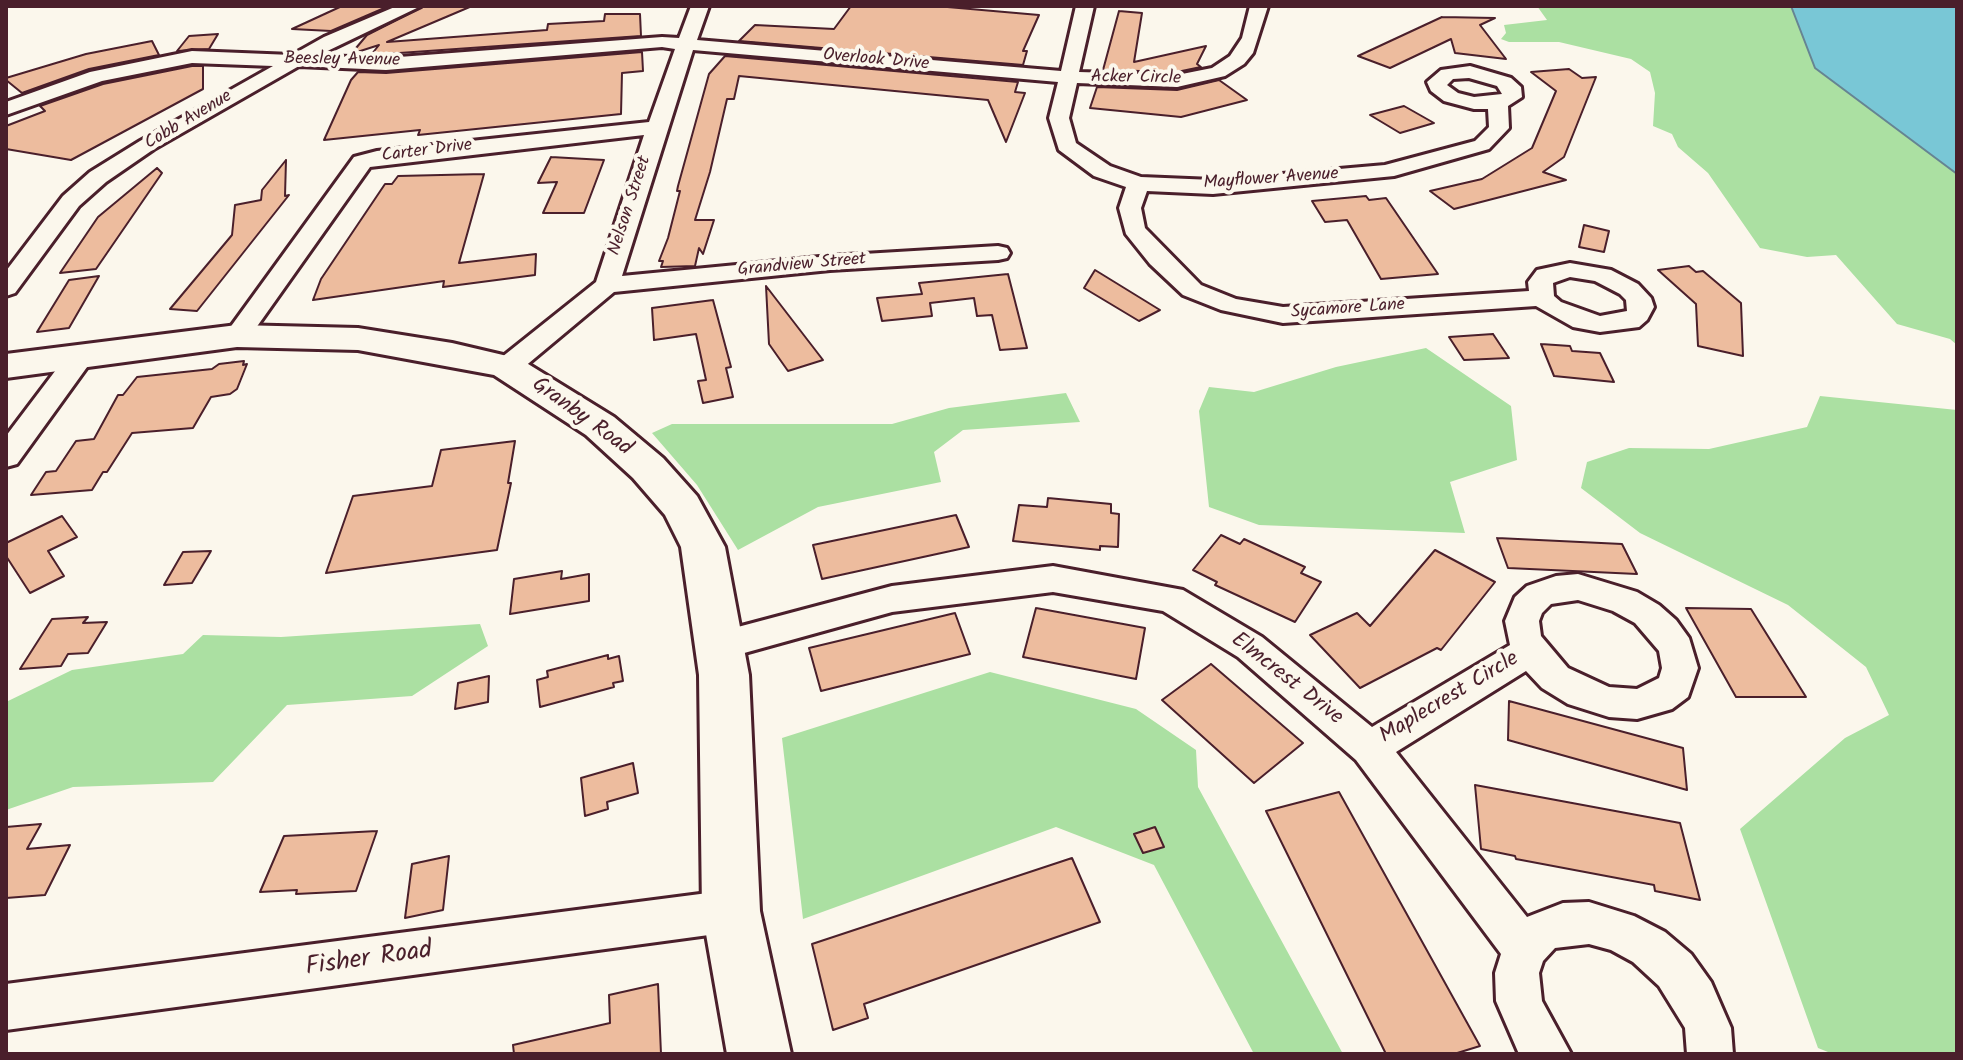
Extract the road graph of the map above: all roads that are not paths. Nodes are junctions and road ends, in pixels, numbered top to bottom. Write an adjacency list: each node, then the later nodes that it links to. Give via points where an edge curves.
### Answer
1 (412, 6): 6 (street, Cobb Avenue)
2 (700, 6): 5 (street, Nelson Street)
3 (1085, 6): 7 (street, Mayflower Avenue)
4 (1259, 6): 7 (street, Acker Circle, via 1244,53 1218,72 1177,81)
5 (686, 46): 6 (street, Beesley Avenue, via 647,43 386,64); 7 (street, Overlook Drive); 10 (street, Nelson Street)
6 (292, 62): 9 (street, Beesley Avenue, via 238,57 170,60 97,76); 14 (street, Cobb Avenue, via 98,177 71,201)
7 (1067, 77): 11 (street, Mayflower Avenue, via 1059,118 1066,146 1102,171)
8 (1498, 103): 11 (street, Mayflower Avenue, via 1499,128 1482,145 1386,171 1213,187)
9 (6, 109)
10 (657, 127): 13 (street, Nelson Street); 16 (street, Carter Drive, via 362,162)
11 (1138, 184): 15 (street, Sycamore Lane, via 1130,208 1134,229 1192,290 1230,305 1283,315)
12 (998, 253): 13 (street, Grandview Street)
13 (607, 285): 19 (street, Nelson Street)
14 (6, 288)
15 (1542, 298)
16 (237, 336): 17 (main road, Granby Road); 19 (main road, Granby Road, via 358,339)
17 (81, 356): 18 (main road, Granby Road); 20 (street)
18 (6, 366)
19 (507, 367): 21 (main road, Granby Road, via 600,426 682,507 703,547)
20 (6, 457)
21 (719, 646): 23 (street, Elmcrest Drive, via 892,599 1053,579 1171,599 1250,647); 24 (main road, Granby Road)
22 (1531, 650): 23 (street, Maplecrest Circle)
23 (1370, 748): 25 (street, Elmcrest Drive)
24 (731, 911): 26 (street, Fisher Road); 27 (main road, Granby Road)
25 (1524, 949): 28 (street, via 1517,973 1519,1001); 29 (street, via 1540,933 1563,924 1589,923 1649,947 1695,998 1708,1028)
26 (6, 1007)
27 (759, 1054)
28 (1548, 1054)
29 (1710, 1054)

